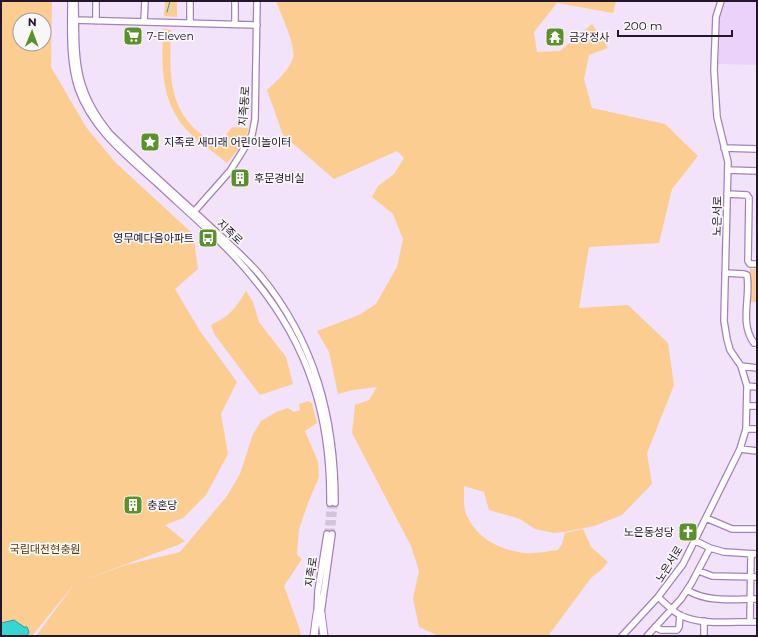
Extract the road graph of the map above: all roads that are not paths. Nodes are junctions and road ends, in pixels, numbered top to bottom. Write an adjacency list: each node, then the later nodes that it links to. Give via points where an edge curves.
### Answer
1 (70, 1): 9 (street, 지족로)
2 (75, 1): 9 (street, 지족로)
3 (96, 1): 10 (street)
4 (145, 1): 11 (street)
5 (190, 1): 12 (street)
6 (235, 1): 13 (street)
7 (257, 1): 14 (street, 지족동로)
8 (721, 1): 15 (street, 노은서로, via 716,17 714,70 717,116)
9 (73, 20): 10 (street); 20 (street, 지족로, via 82,87 96,115 110,134)
10 (96, 21): 11 (street)
11 (144, 22): 12 (street)
12 (190, 23): 13 (street)
13 (235, 24): 14 (street)
14 (257, 25): 20 (street, 지족동로, via 254,127 232,173)
15 (724, 148): 16 (street); 17 (street, 노은서로)
16 (757, 149)
17 (728, 170): 18 (street); 19 (street, 노은서로)
18 (757, 171)
19 (727, 194): 21 (street, via 747,195 750,198 748,261 750,264); 22 (street, 노은서로)
20 (193, 214): 34 (street, 지족로, via 229,244 260,275 302,341 318,380 328,419 334,464)
21 (757, 264)
22 (725, 273): 23 (street, via 746,275 746,327 751,340); 24 (street, 노은서로, via 724,321 727,339 730,350)
23 (757, 343)
24 (741, 366): 25 (street); 26 (street, 노은서로)
25 (757, 368)
26 (747, 386): 27 (street); 28 (street, 노은서로)
27 (757, 386)
28 (747, 406): 29 (street); 30 (street, 노은서로)
29 (757, 406)
30 (746, 428): 31 (street); 32 (street, 노은서로)
31 (757, 429)
32 (740, 449): 33 (street); 35 (street, 노은서로)
33 (757, 451)
34 (332, 503)
35 (706, 518): 36 (street, via 732,528); 38 (street, 노은서로)
36 (757, 530)
37 (329, 534): 49 (street, 지족로, via 318,591)
38 (694, 540): 39 (street); 45 (street, 노은서로, via 683,564)
39 (710, 548): 40 (street, via 724,552); 41 (street)
40 (754, 554): 42 (street)
41 (699, 571): 42 (street, via 712,576); 44 (street)
42 (750, 577): 43 (street); 46 (street)
43 (757, 577)
44 (687, 590): 46 (street, via 707,598); 48 (street)
45 (658, 597): 48 (street); 58 (street, 노은서로)
46 (750, 599): 47 (street); 52 (street)
47 (757, 599)
48 (671, 609): 50 (street); 54 (street)
49 (319, 613): 55 (main road); 56 (main road); 57 (main road)
50 (680, 615): 51 (street); 54 (street, via 677,630 661,630)
51 (704, 621): 52 (street); 60 (street)
52 (750, 621): 53 (street)
53 (757, 622)
54 (655, 627): 59 (street)
55 (314, 636)
56 (318, 636)
57 (323, 636)
58 (622, 636)
59 (647, 636)
60 (704, 636)

